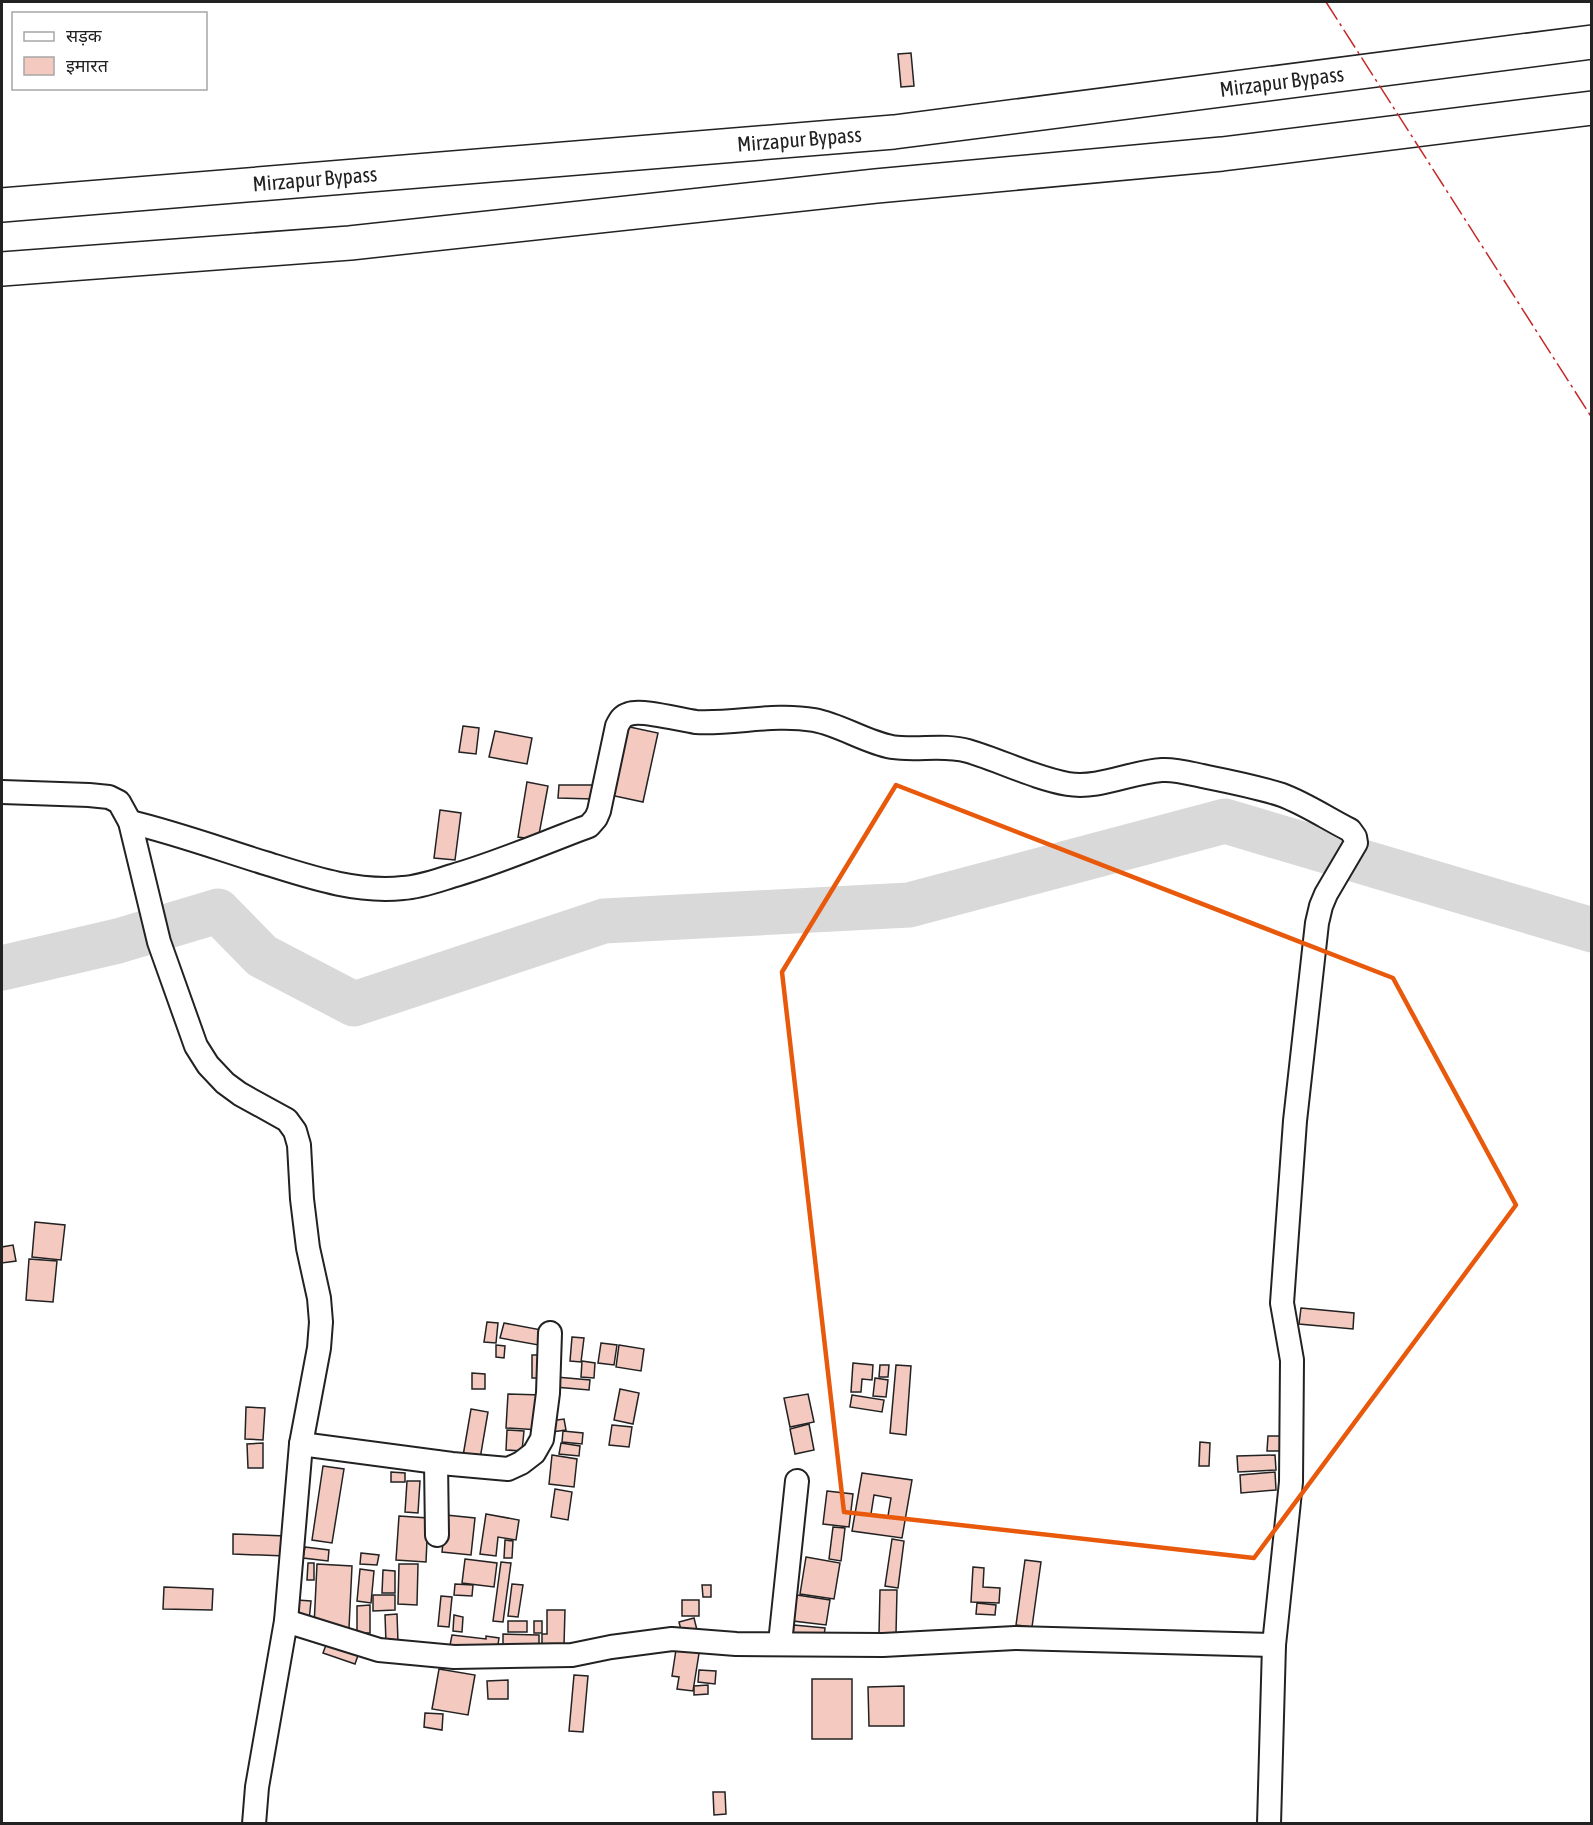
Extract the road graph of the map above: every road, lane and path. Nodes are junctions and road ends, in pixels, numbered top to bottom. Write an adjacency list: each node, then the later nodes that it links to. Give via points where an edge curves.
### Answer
1 (1592, 42): 3 (highway, Mirzapur Bypass, via 894,132)
2 (1592, 108): 4 (highway, via 1222,154 876,186 350,243)
3 (2, 205)
4 (2, 269)
5 (2, 792): 6 (street, via 109,797 119,802)
6 (130, 822): 8 (street, via 159,942 196,1046 225,1083 287,1120 299,1145 308,1248 321,1322); 14 (street, via 342,885 424,885 589,826 599,811 617,726 627,714 636,712 712,723 765,717 815,720 892,747 967,751 1078,786 1149,771 1188,773 1283,796 1350,831 1356,840 1354,849 1326,894 1319,914 1294,1121 1282,1303 1293,1360 1291,1482)
7 (550, 1333): 9 (street, via 543,1439 534,1453 508,1469)
8 (301, 1444): 9 (street); 12 (street)
9 (436, 1462): 11 (street)
10 (797, 1481): 13 (street)
11 (437, 1535)
12 (286, 1621): 13 (street, via 379,1650 454,1657 572,1655 672,1639); 15 (street)
13 (780, 1643): 14 (street, via 883,1645 1015,1638)
14 (1275, 1645): 16 (street)
15 (254, 1824)
16 (1269, 1824)

